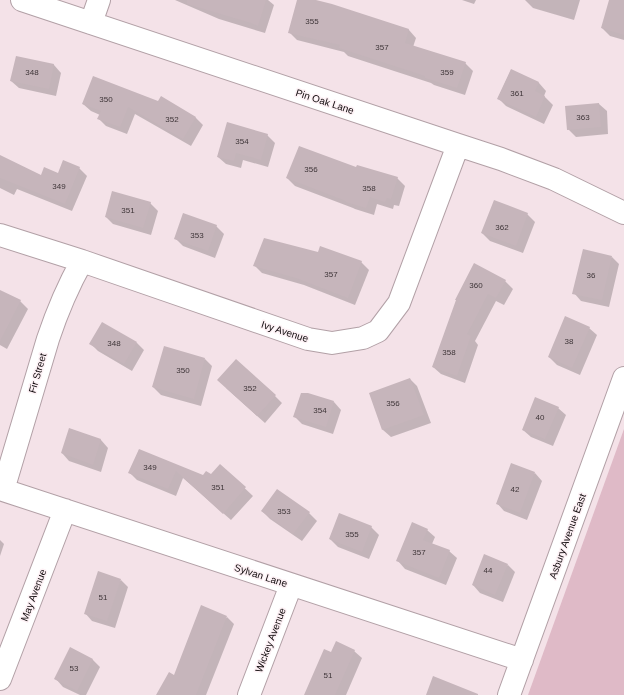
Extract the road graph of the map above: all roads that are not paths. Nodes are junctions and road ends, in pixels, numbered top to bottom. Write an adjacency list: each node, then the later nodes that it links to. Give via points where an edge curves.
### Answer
1 (22, 0): 3 (street, Pin Oak Lane)
2 (98, 0): 3 (street)
3 (91, 23): 4 (street, Pin Oak Lane)
4 (458, 145): 5 (street, Pin Oak Lane, via 554,179); 7 (street, Ivy Avenue, via 399,303 378,331 363,338 332,343 308,339)
5 (624, 213)
6 (0, 235): 7 (street, Ivy Avenue)
7 (82, 261): 9 (street, Fir Street, via 54,319)
8 (624, 378): 12 (street, Asbury Avenue East)
9 (2, 489): 10 (street, Sylvan Lane)
10 (65, 510): 11 (street, Sylvan Lane); 13 (street, May Avenue)
11 (291, 585): 12 (street, Sylvan Lane); 14 (street, Wickey Avenue)
12 (522, 660): 15 (street, Asbury Avenue East)
13 (0, 680)
14 (249, 695)
15 (510, 695)

